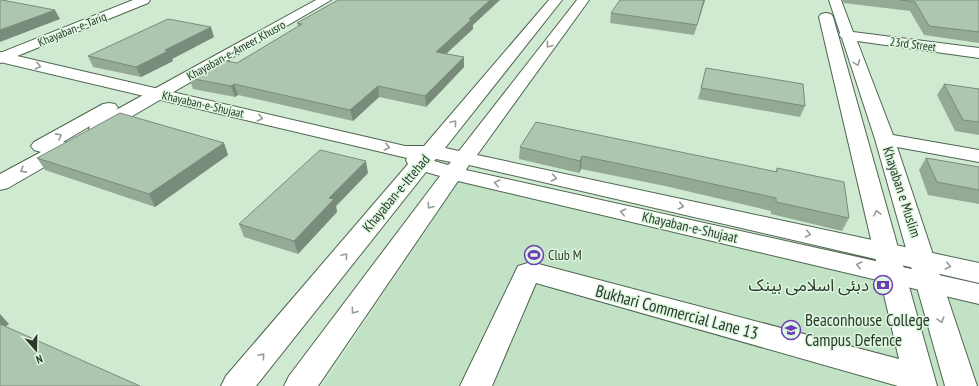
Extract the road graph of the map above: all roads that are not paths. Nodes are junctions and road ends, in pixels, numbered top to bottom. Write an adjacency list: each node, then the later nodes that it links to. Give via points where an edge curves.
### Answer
1 (129, 0): 10 (street, Khayaban-e-Tariq)
2 (144, 0): 10 (street, Khayaban-e-Tariq)
3 (307, 0): 11 (street, Khayaban-e-Ameer Khusro)
4 (325, 0): 11 (street, Khayaban-e-Ameer Khusro)
5 (556, 0): 13 (street, Khayaban-e-Ittehad, one-way to 5)
6 (583, 0): 15 (street, one-way to 15)
7 (830, 0): 8 (street, Khayaban e Muslim); 18 (street, Khayaban e Muslim, one-way to 7)
8 (846, 35): 9 (street, 23rd Street); 12 (street, Khayaban e Muslim, one-way to 12)
9 (979, 53)
10 (0, 56): 11 (street, Khayaban-e-Shujaat, one-way to 11)
11 (150, 92): 13 (street, Khayaban-e-Shujaat, one-way to 13); 16 (street, Khayaban-e-Ameer Khusro, one-way to 11); 17 (street, Khayaban-e-Ameer Khusro, one-way to 17)
12 (885, 139): 14 (street); 19 (street, Khayaban e Muslim)
13 (422, 156): 15 (street, Khayaban-e-Shujaat); 15 (street, via 443,146 453,150 465,150); 23 (street, Khayaban-e-Ittehad, one-way to 13)
14 (979, 156)
15 (460, 165): 18 (street, Khayaban-e-Shujaat); 24 (street, one-way to 24)
16 (0, 168)
17 (0, 183)
18 (890, 262): 19 (street, Khayaban-e-Shujaat); 22 (street, Khayaban e Muslim)
19 (927, 271): 20 (street, Khayaban-e-Shujaat, one-way to 20); 21 (street, Khayaban-e-Shujaat); 26 (street, Khayaban e Muslim, one-way to 26)
20 (979, 273)
21 (979, 294)
22 (920, 382): 25 (street, Bukhari Commercial Lane 13, via 531,272 527,273)
23 (237, 386)
24 (300, 386)
25 (476, 386)
26 (961, 386)

